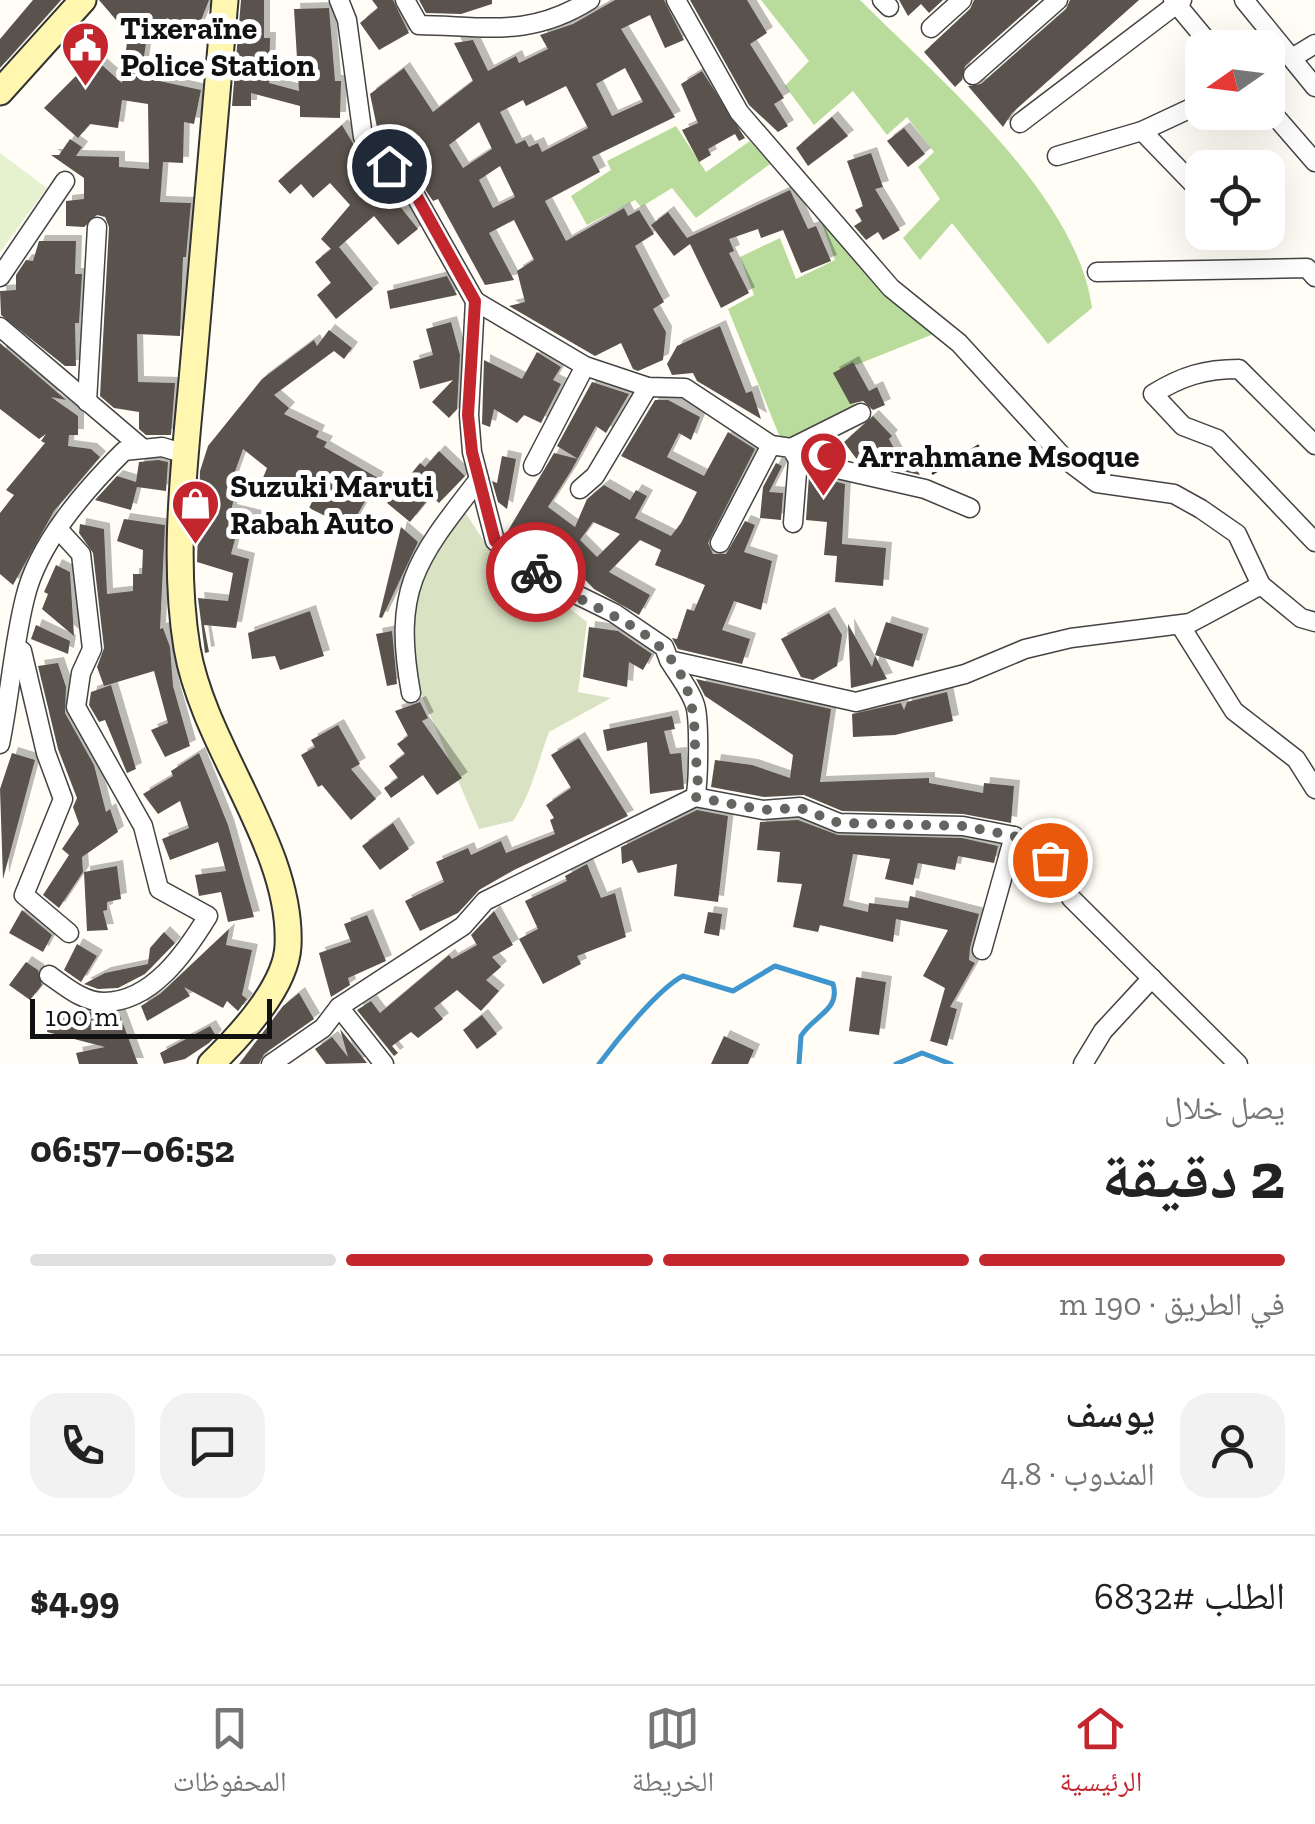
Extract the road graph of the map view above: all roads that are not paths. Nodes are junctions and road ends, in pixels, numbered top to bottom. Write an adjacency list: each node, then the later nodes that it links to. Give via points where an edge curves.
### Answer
1 (84, 0): 17 (main road)
2 (225, 0): 39 (main road)
3 (339, 0): 30 (street, via 348,20 363,137 416,195)
4 (405, 0): 5 (street, via 418,25 490,31 539,26)
5 (590, 0)
6 (676, 0): 49 (street, via 739,112 891,288 959,343 1065,459 1097,483 1174,494 1200,509 1236,534)
7 (962, 0): 11 (street)
8 (1058, 0): 15 (street)
9 (1244, 0): 14 (street)
10 (1177, 1): 12 (street); 19 (street)
11 (931, 28)
12 (1199, 30)
13 (1315, 44): 14 (street)
14 (1292, 58): 16 (street)
15 (973, 75)
16 (1315, 87)
17 (0, 92)
18 (1185, 111): 21 (street)
19 (1020, 123)
20 (1285, 128): 23 (street)
21 (1142, 132): 22 (street); 24 (street)
22 (1056, 156)
23 (1315, 162)
24 (1185, 176)
25 (65, 182): 29 (street)
26 (98, 227): 34 (street)
27 (1312, 268): 28 (street)
28 (1096, 272)
29 (0, 277)
30 (475, 301): 32 (street); 42 (street, via 468,415)
31 (0, 327): 34 (street)
32 (585, 366): 33 (street); 41 (street)
33 (648, 387): 36 (street, via 685,388); 43 (street, via 595,476)
34 (87, 402): 38 (street)
35 (861, 413): 40 (street)
36 (771, 445): 40 (street); 48 (street)
37 (1315, 445): 47 (street, via 1239,370 1182,376 1153,394 1183,426 1217,439)
38 (141, 448): 39 (street); 46 (street, via 124,451)
39 (186, 454): 64 (main road, via 181,534 187,646 214,739 268,848 284,897 288,949 247,1028)
40 (795, 454): 44 (street); 45 (street)
41 (533, 466)
42 (479, 480): 53 (street, via 495,541 549,581 664,647); 54 (street, via 428,544 410,585 402,617)
43 (580, 489)
44 (970, 508)
45 (793, 523)
46 (59, 530): 52 (street, via 25,596); 61 (street, via 82,554 92,649 76,707 143,826 159,889 208,916 164,976 131,994 104,1002 78,995)
47 (1315, 542)
48 (720, 543)
49 (1262, 585): 50 (street); 51 (street)
50 (1315, 622)
51 (1180, 625): 53 (street, via 1070,638 856,702); 56 (street, via 1234,711 1296,759)
52 (19, 636): 55 (street); 59 (street, via 64,799 24,895)
53 (669, 660): 57 (street, via 696,708)
54 (412, 693)
55 (0, 743)
56 (1315, 788)
57 (695, 797): 58 (street, via 763,810 800,808 839,823 963,826); 63 (street, via 486,901 440,943)
58 (1014, 836): 60 (street); 62 (street, via 1050,860 1071,898)
59 (69, 932)
60 (982, 950)
61 (49, 975)
62 (1152, 978): 67 (street, via 1102,1031); 68 (street)
63 (339, 1007): 65 (street, via 323,1028); 66 (street)
64 (211, 1064)
65 (271, 1064)
66 (384, 1064)
67 (1083, 1064)
68 (1238, 1064)

